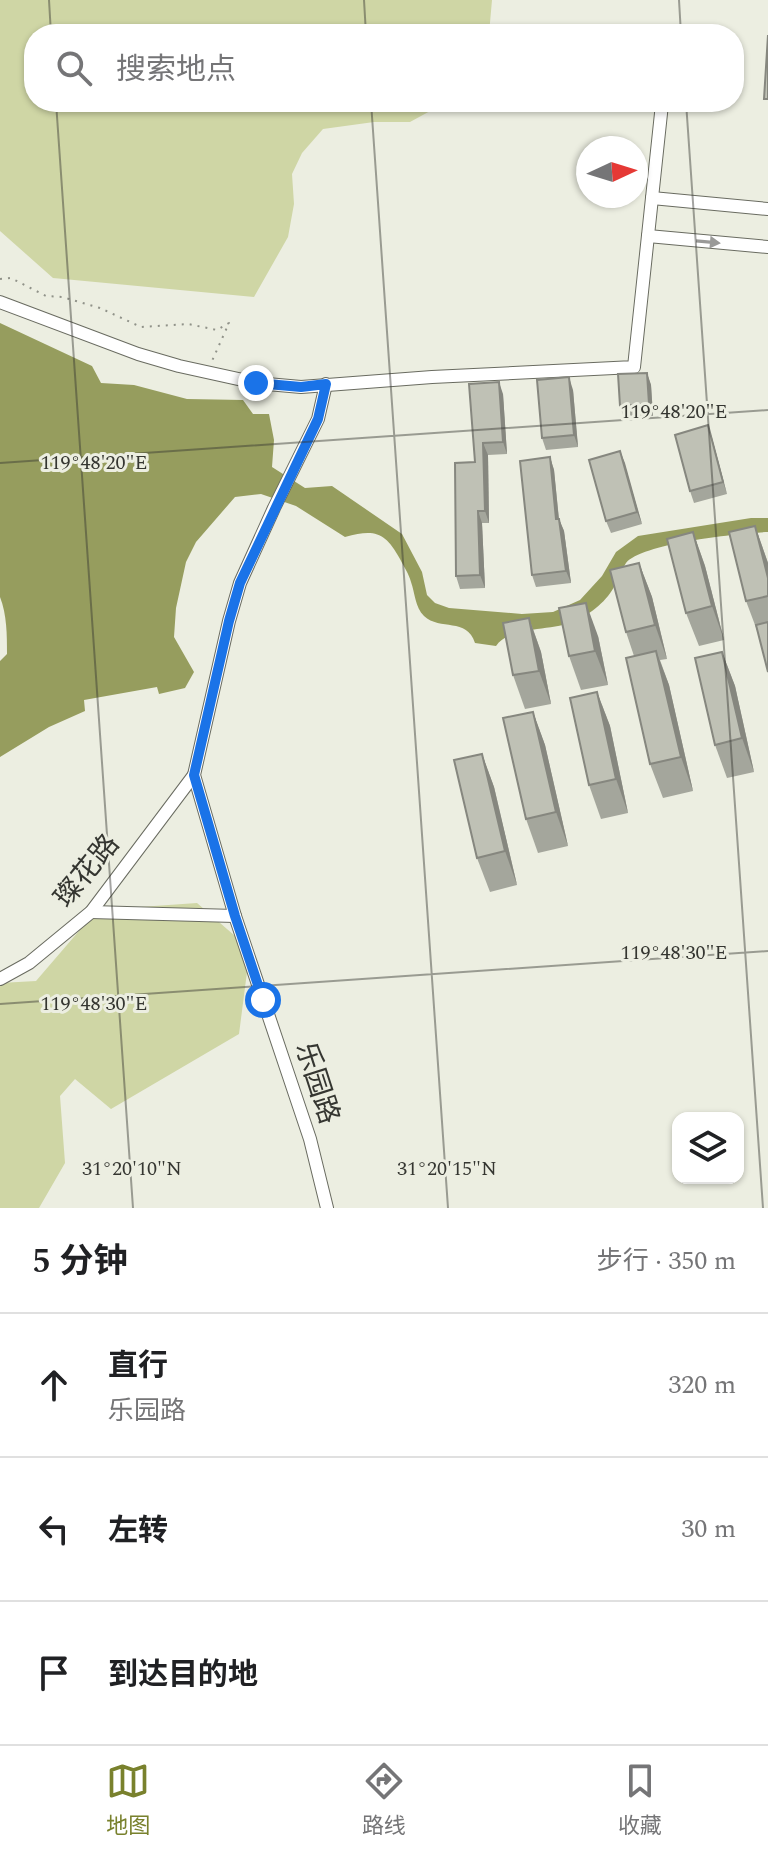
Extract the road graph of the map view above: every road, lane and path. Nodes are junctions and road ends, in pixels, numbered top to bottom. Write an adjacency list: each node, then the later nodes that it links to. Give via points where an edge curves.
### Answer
1 (661, 112): 2 (street)
2 (652, 198): 3 (street); 4 (street)
3 (768, 209)
4 (648, 236): 5 (street, one-way to 5); 9 (street, via 634,367)
5 (768, 247)
6 (0, 279): 8 (path, via 11,278 46,296 100,308 141,327 188,324 217,330 229,323)
7 (0, 302): 8 (street, via 138,354)
8 (207, 372): 9 (street, via 256,383)
9 (326, 384): 10 (street, 乐园路, via 318,419 240,583)
10 (194, 775): 11 (street, 璨花路); 12 (street, 乐园路)
11 (91, 912): 12 (street); 13 (street, 璨花路, via 29,963)
12 (235, 916): 14 (street, 乐园路, via 310,1139)
13 (0, 979)
14 (327, 1208)

